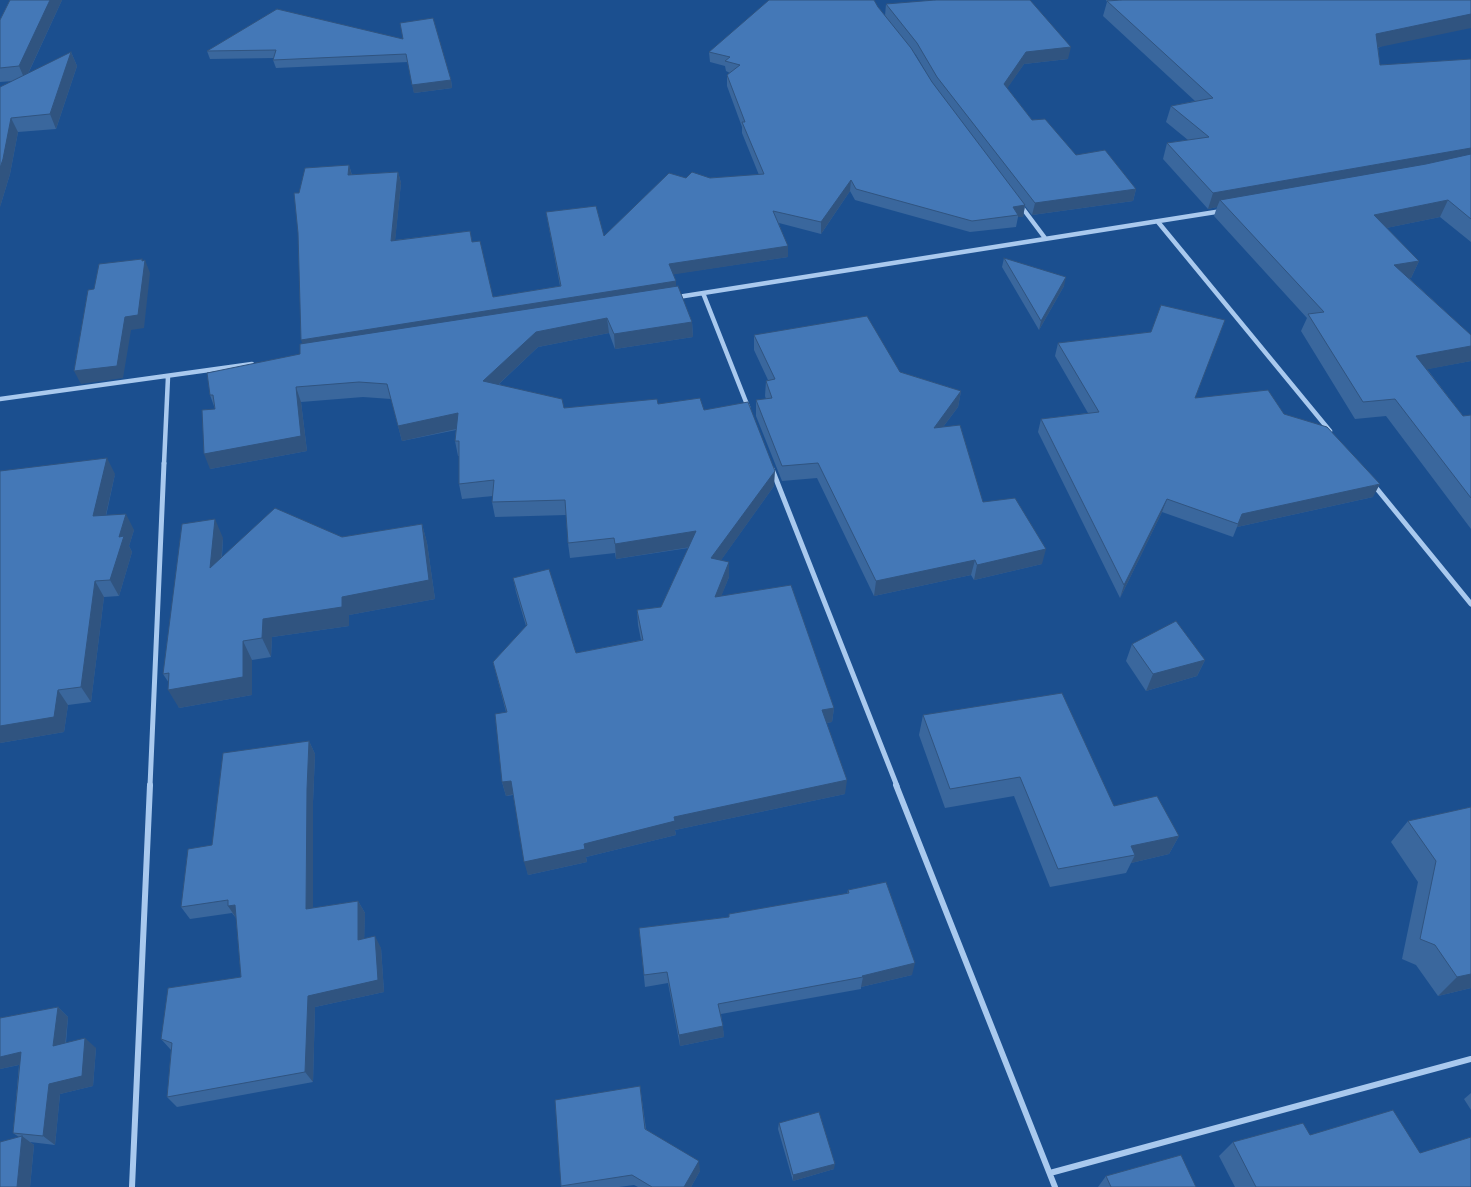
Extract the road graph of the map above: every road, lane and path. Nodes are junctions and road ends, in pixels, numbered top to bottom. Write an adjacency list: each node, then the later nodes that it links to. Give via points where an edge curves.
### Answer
1 (1017, 200): 4 (street)
2 (1225, 210): 3 (street)
3 (1158, 222): 4 (street); 11 (street)
4 (1046, 238): 5 (street)
5 (703, 293): 6 (street); 10 (street)
6 (674, 298)
7 (256, 363): 8 (street)
8 (168, 377): 9 (street); 17 (street)
9 (0, 399)
10 (750, 413)
11 (1333, 436)
12 (769, 460): 16 (street)
13 (1371, 481): 14 (street)
14 (1471, 604)
15 (1471, 1059): 16 (street)
16 (1050, 1173): 18 (street)
17 (132, 1187)
18 (1055, 1187)

